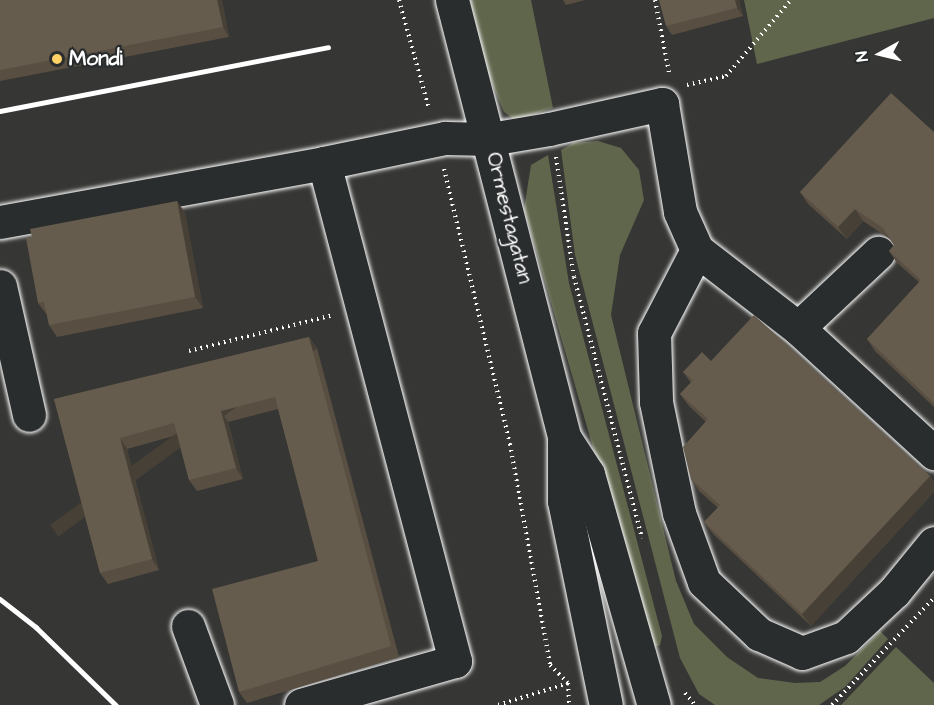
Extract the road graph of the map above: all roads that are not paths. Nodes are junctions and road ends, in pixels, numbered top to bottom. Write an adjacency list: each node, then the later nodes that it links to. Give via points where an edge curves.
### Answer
1 (452, 0): 2 (street, Ormestagatan)
2 (489, 139): 3 (street, via 437,140); 5 (street, via 662,104 680,212); 10 (street, Ormestagatan)
3 (324, 163): 4 (street); 15 (street, via 455,661)
4 (0, 222)
5 (697, 250): 8 (street); 12 (street, via 654,333 656,402 679,513 704,582 759,634 802,653 846,637 894,592)
6 (878, 253): 8 (street)
7 (0, 286): 9 (street)
8 (798, 328): 11 (street)
9 (29, 415)
10 (564, 437): 16 (street, Ormestagatan, via 564,501); 17 (street, Ormestagatan, via 588,474)
11 (934, 453)
12 (934, 543)
13 (188, 626): 14 (street)
14 (217, 705)
15 (301, 705)
16 (606, 705)
17 (654, 705)

